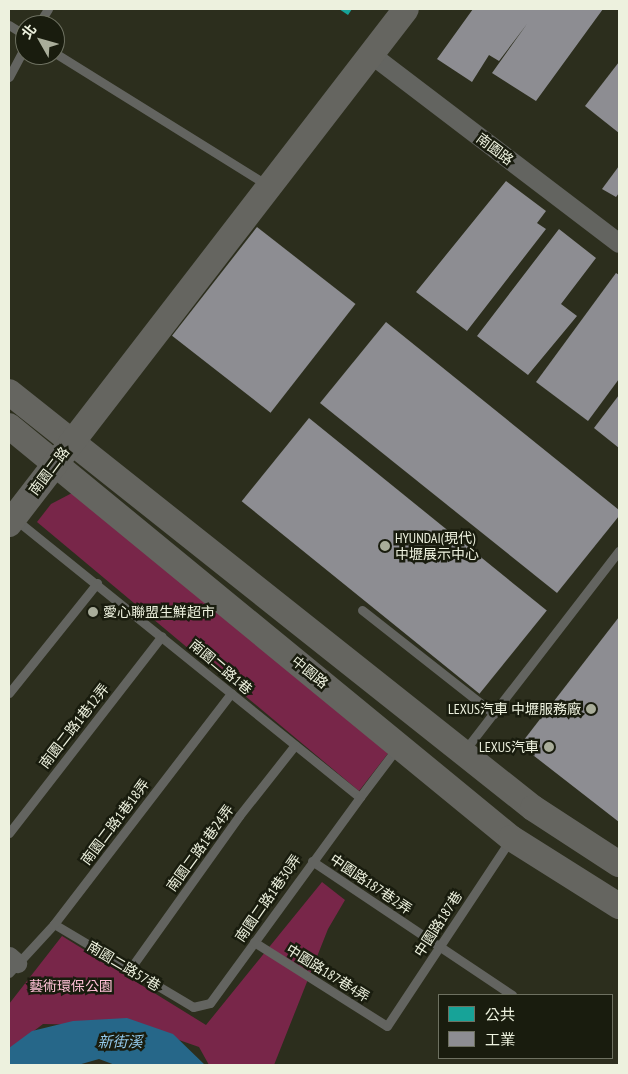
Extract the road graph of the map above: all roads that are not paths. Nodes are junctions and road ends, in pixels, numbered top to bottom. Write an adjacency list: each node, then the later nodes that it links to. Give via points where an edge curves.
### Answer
1 (406, 9): 2 (main road, 南園二路)
2 (372, 55): 6 (main road, 南園二路); 7 (street, 南園路)
3 (65, 59): 6 (lane)
4 (15, 65): 5 (lane)
5 (9, 77)
6 (271, 187): 10 (main road, 南園二路)
7 (619, 244)
8 (9, 392): 10 (main road)
9 (9, 426): 11 (main road, 中園路)
10 (70, 442): 11 (main road, 南園二路); 22 (main road)
11 (54, 463): 12 (main road, 南園二路); 21 (main road, 中園路)
12 (10, 518): 14 (lane, 南園二路1巷)
13 (619, 551): 19 (lane)
14 (97, 582): 16 (lane, 南園二路1巷); 18 (lane)
15 (362, 610): 19 (lane)
16 (162, 636): 17 (lane, 南園二路1巷); 24 (lane, 南園二路1巷12弄)
17 (231, 693): 20 (lane, 南園二路1巷); 29 (lane, 南園二路1巷18弄)
18 (9, 694)
19 (494, 714): 22 (lane)
20 (295, 745): 23 (lane, 南園二路1巷); 33 (lane, 南園二路1巷24弄, via 239,816)
21 (399, 745): 23 (lane); 25 (main road, 中園路)
22 (464, 752): 27 (main road, via 533,808)
23 (360, 797): 26 (lane, 南園二路1巷30弄)
24 (9, 833)
25 (511, 838): 28 (main road, 中園路); 31 (lane, 中園路187巷)
26 (312, 860): 30 (lane, 南園二路1巷30弄); 31 (lane, 中園路187巷2弄)
27 (619, 864)
28 (619, 906)
29 (54, 924): 32 (lane, 南園二路1巷18弄); 33 (lane, 南園二路57巷)
30 (254, 942): 35 (lane, 南園二路1巷30弄, via 210,1003); 36 (lane, 中園路187巷4弄)
31 (439, 947): 34 (lane, 中園路187巷2弄); 36 (lane, 中園路187巷)
32 (11, 964)
33 (130, 969): 35 (lane, 南園二路57巷)
34 (510, 994)
35 (194, 1007)
36 (387, 1026)

